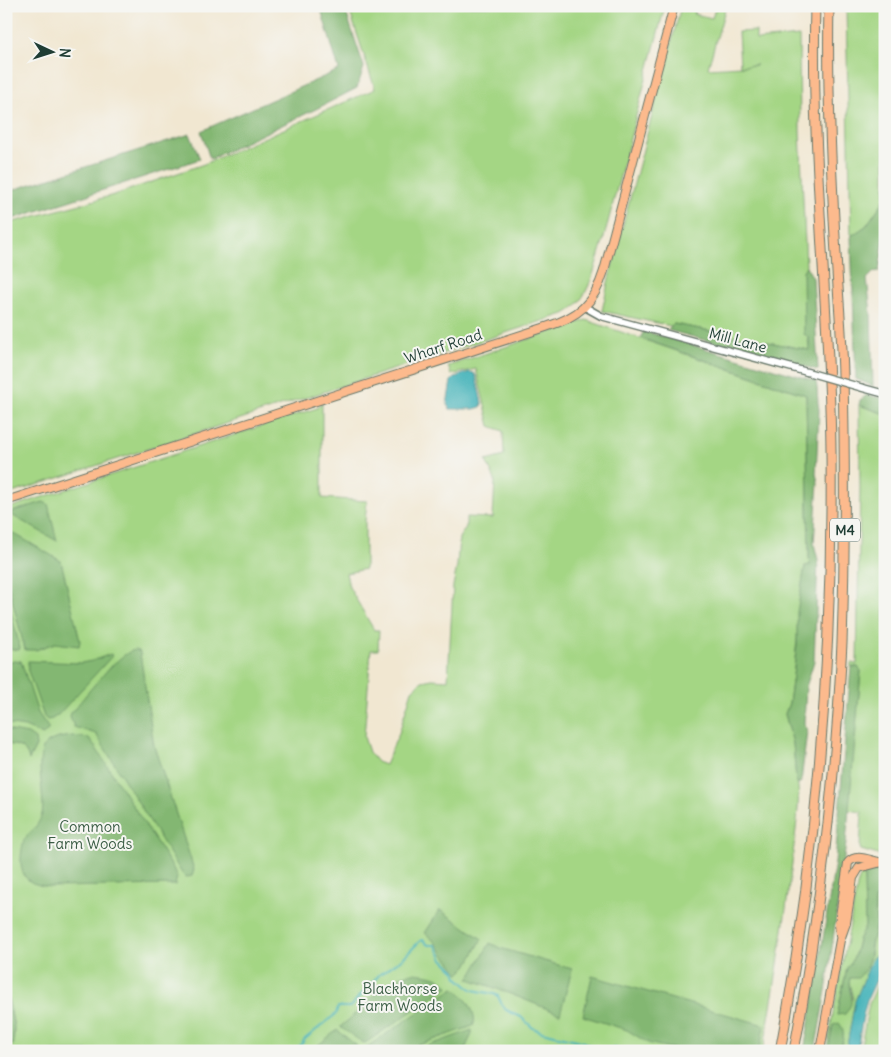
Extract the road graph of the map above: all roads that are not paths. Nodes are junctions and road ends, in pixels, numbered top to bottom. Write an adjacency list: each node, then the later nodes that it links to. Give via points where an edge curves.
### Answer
1 (674, 6): 4 (main road, Wharf Road, via 606,266)
2 (815, 6): 9 (highway, M4, via 817,141 831,447 828,643 811,850)
3 (829, 6): 10 (highway, M4, via 830,140 844,430 842,644 824,854)
4 (586, 307): 5 (street, Mill Lane, bridge, via 601,316); 6 (main road, Wharf Road, via 554,325)
5 (885, 394)
6 (6, 502)
7 (881, 863): 8 (main road, via 862,867 855,874); 8 (main road, via 856,858 848,863 839,923)
8 (840, 940): 11 (main road)
9 (780, 1051)
10 (794, 1051)
11 (820, 1051)

